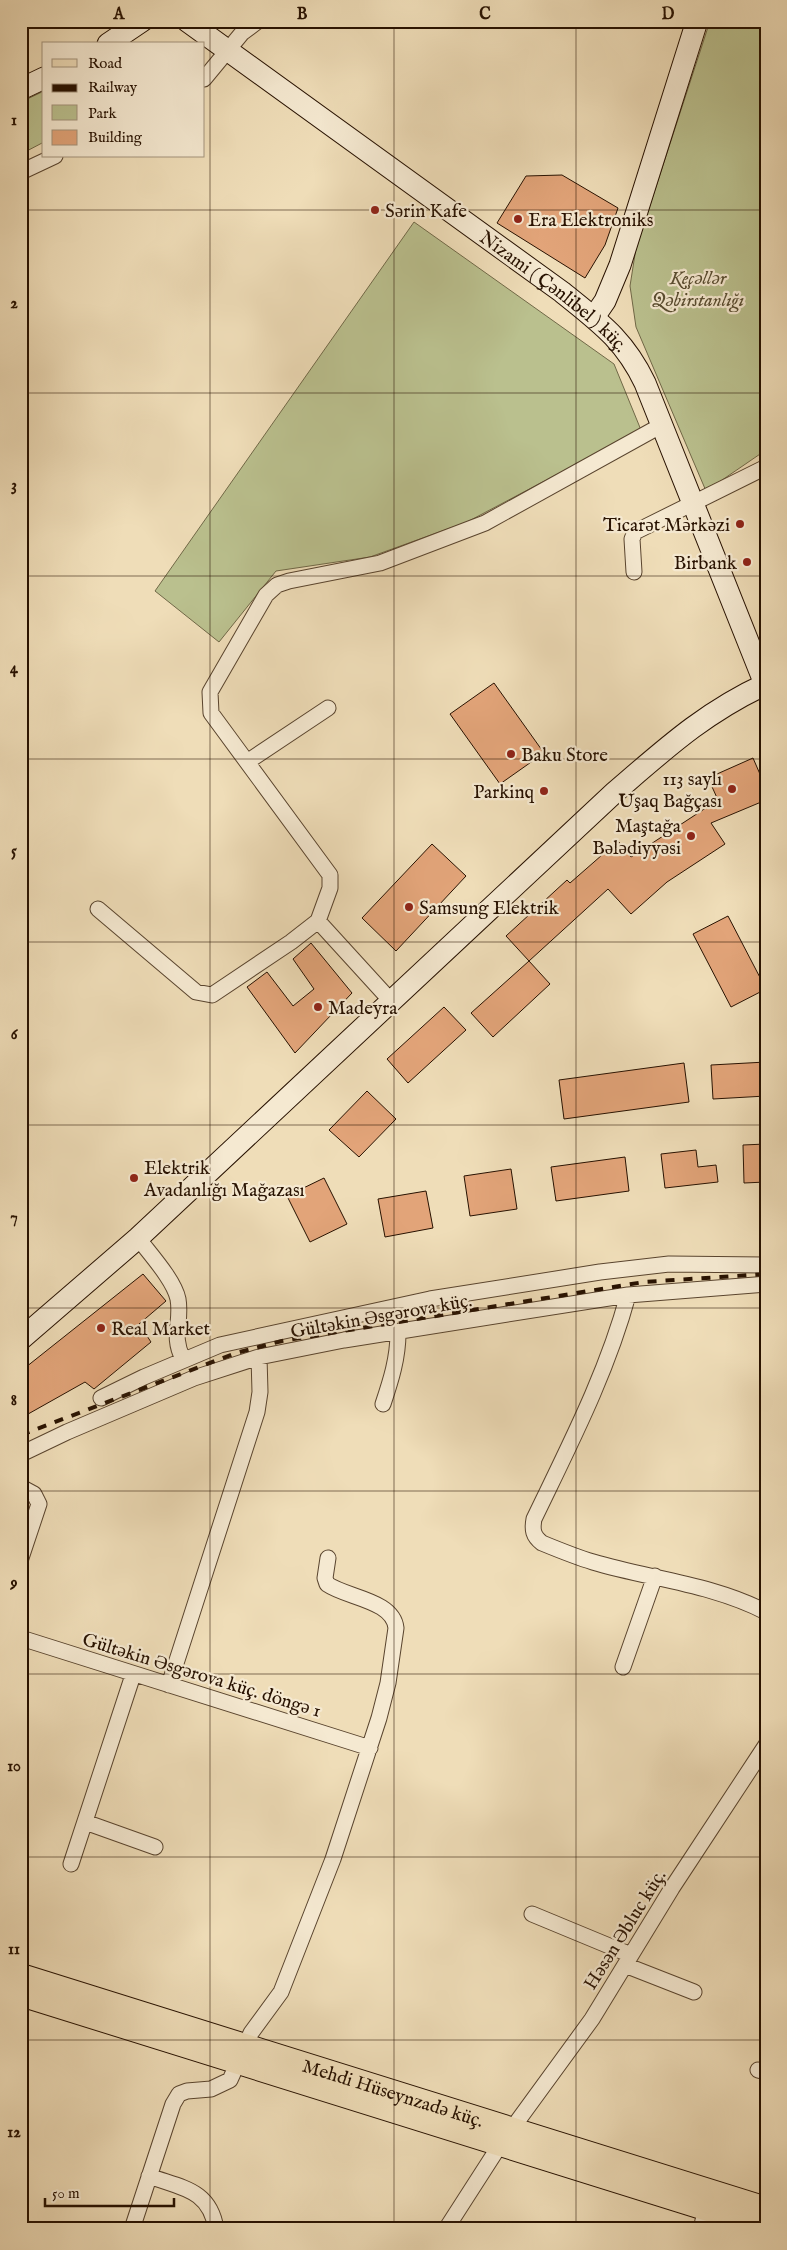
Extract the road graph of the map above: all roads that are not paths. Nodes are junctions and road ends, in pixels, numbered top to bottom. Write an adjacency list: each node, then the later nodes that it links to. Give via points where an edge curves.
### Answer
1 (142, 21): 5 (main road)
2 (187, 21): 6 (main road, Nizami ( Çənlibel ) küç.)
3 (258, 21): 6 (street, via 242,33)
4 (697, 21): 12 (main road, via 620,265 605,301)
5 (111, 42)
6 (229, 50): 7 (street); 12 (main road, Nizami ( Çənlibel ) küç.)
7 (205, 78)
8 (42, 79): 9 (main road)
9 (21, 88)
10 (51, 158): 11 (street)
11 (21, 172)
12 (594, 317): 13 (main road, Nizami ( Çənlibel ) küç., via 635,362)
13 (662, 425): 15 (main road, Nizami ( Çənlibel ) küç.); 19 (street, via 485,523 380,563 277,585 266,595 210,692 211,712)
14 (766, 467): 15 (street)
15 (693, 502): 16 (street, via 635,532 632,539); 17 (main road, Nizami ( Çənlibel ) küç.)
16 (634, 572)
17 (766, 684): 22 (main road, via 726,704 683,733 615,792)
18 (328, 708): 19 (street)
19 (247, 762): 21 (street, via 330,875 330,888)
20 (98, 909): 21 (street, via 196,992 212,995)
21 (318, 921): 22 (street)
22 (391, 1002): 23 (main road)
23 (138, 1238): 28 (main road); 30 (street, via 177,1298 177,1348)
24 (766, 1265): 30 (street, via 669,1264 581,1275 421,1302 220,1345)
25 (766, 1284): 26 (street, Gültəkin Əsgərova küç.)
26 (628, 1295): 27 (street, Gültəkin Əsgərova küç.); 37 (street, via 618,1332 532,1529 542,1544 592,1562)
27 (398, 1333): 29 (street, Gültəkin Əsgərova küç.); 32 (street, via 398,1353)
28 (21, 1339)
29 (259, 1357): 33 (street, Gültəkin Əsgərova küç., via 194,1378); 42 (street, via 257,1412)
30 (183, 1360): 31 (street)
31 (101, 1398)
32 (382, 1404)
33 (21, 1454)
34 (21, 1486): 35 (street, via 34,1494 38,1504)
35 (21, 1558)
36 (328, 1558): 44 (street, via 327,1584 381,1607 395,1620 388,1683)
37 (655, 1576): 38 (street, via 715,1591); 40 (street)
38 (766, 1612)
39 (21, 1638): 41 (street, Gültəkin Əsgərova küç. döngə 1)
40 (622, 1667)
41 (133, 1675): 42 (street, Gültəkin Əsgərova küç. döngə 1); 45 (street)
42 (169, 1685): 44 (street, Gültəkin Əsgərova küç. döngə 1)
43 (766, 1745): 49 (street, Həsən Əbluc küç., via 712,1824)
44 (370, 1748): 53 (street, via 336,1850 282,1992 257,2024)
45 (85, 1822): 46 (street); 47 (street)
46 (156, 1847)
47 (71, 1864)
48 (532, 1914): 49 (street)
49 (628, 1960): 51 (street); 54 (street, Həsən Əbluc küç., via 592,2019)
50 (21, 1976): 53 (main road, Mehdi Hüseynzadə küç.)
51 (694, 1992)
52 (21, 1994): 53 (main road, Mehdi Hüseynzadə küç.)
53 (242, 2054): 54 (main road, Mehdi Hüseynzadə küç.); 55 (street, via 230,2080 179,2094)
54 (505, 2137): 56 (main road, Mehdi Hüseynzadə küç.); 57 (main road, Mehdi Hüseynzadə küç.); 61 (street, Həsən Əbluc küç.)
55 (149, 2176): 59 (street); 60 (street, via 196,2193 212,2210)
56 (766, 2209)
57 (704, 2218): 58 (main road, Mehdi Hüseynzadə küç.)
58 (766, 2227)
59 (132, 2229)
60 (216, 2229)
61 (446, 2229)

